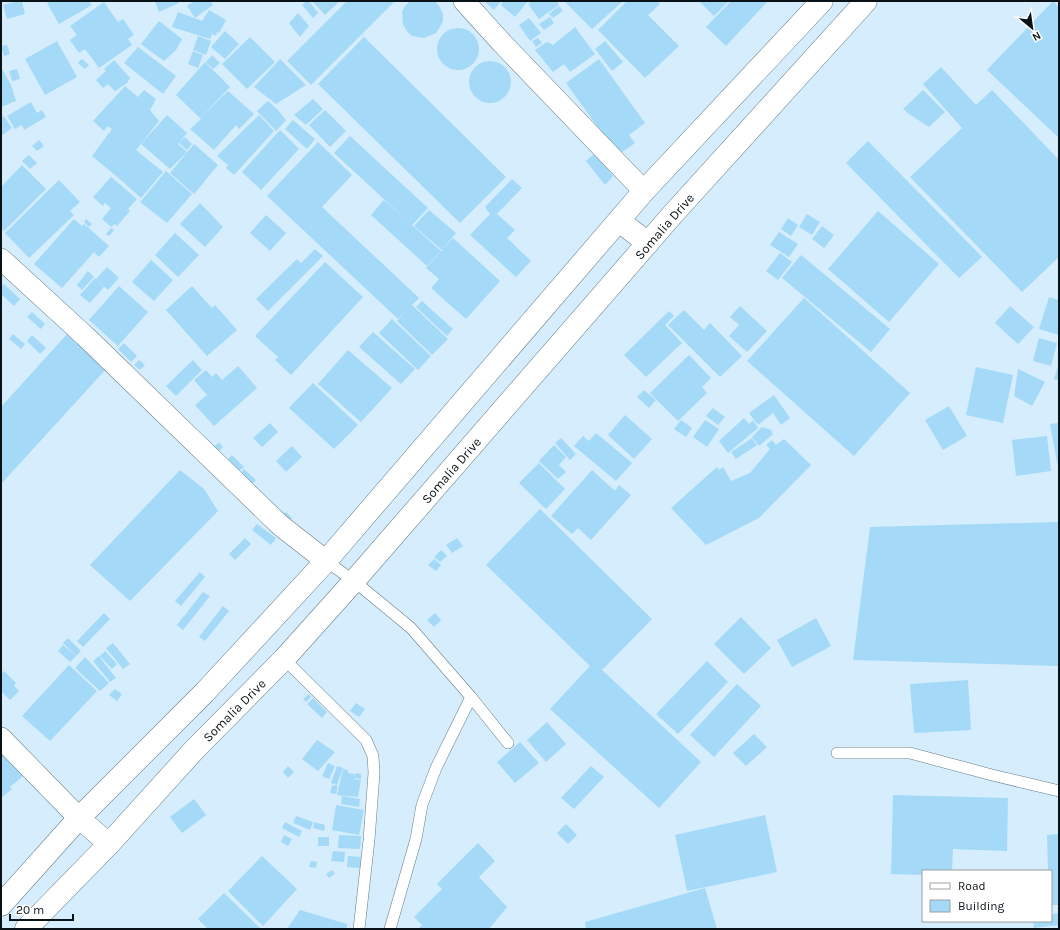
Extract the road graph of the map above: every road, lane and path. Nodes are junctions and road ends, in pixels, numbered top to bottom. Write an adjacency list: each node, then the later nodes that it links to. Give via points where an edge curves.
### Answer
1 (464, 1): 4 (street)
2 (822, 1): 4 (main road)
3 (866, 1): 6 (main road, Somalia Drive)
4 (644, 191): 5 (main road)
5 (619, 221): 6 (main road); 8 (main road)
6 (648, 243): 9 (main road, Somalia Drive)
7 (1, 259): 8 (street, via 91,342 280,525)
8 (326, 561): 9 (lane); 16 (main road, via 205,692)
9 (354, 581): 10 (main road, Somalia Drive); 11 (lane, via 411,628)
10 (284, 659): 17 (main road, Somalia Drive, via 195,749); 20 (lane, via 366,740 373,756 369,840)
11 (471, 697): 13 (lane); 21 (lane, via 436,768 422,805 416,840)
12 (1, 738): 16 (street)
13 (508, 743)
14 (837, 753): 15 (lane, via 910,752)
15 (1059, 791)
16 (79, 818): 17 (street); 18 (main road)
17 (109, 844): 19 (main road, Somalia Drive)
18 (1, 905)
19 (26, 929)
20 (359, 929)
21 (390, 929)

